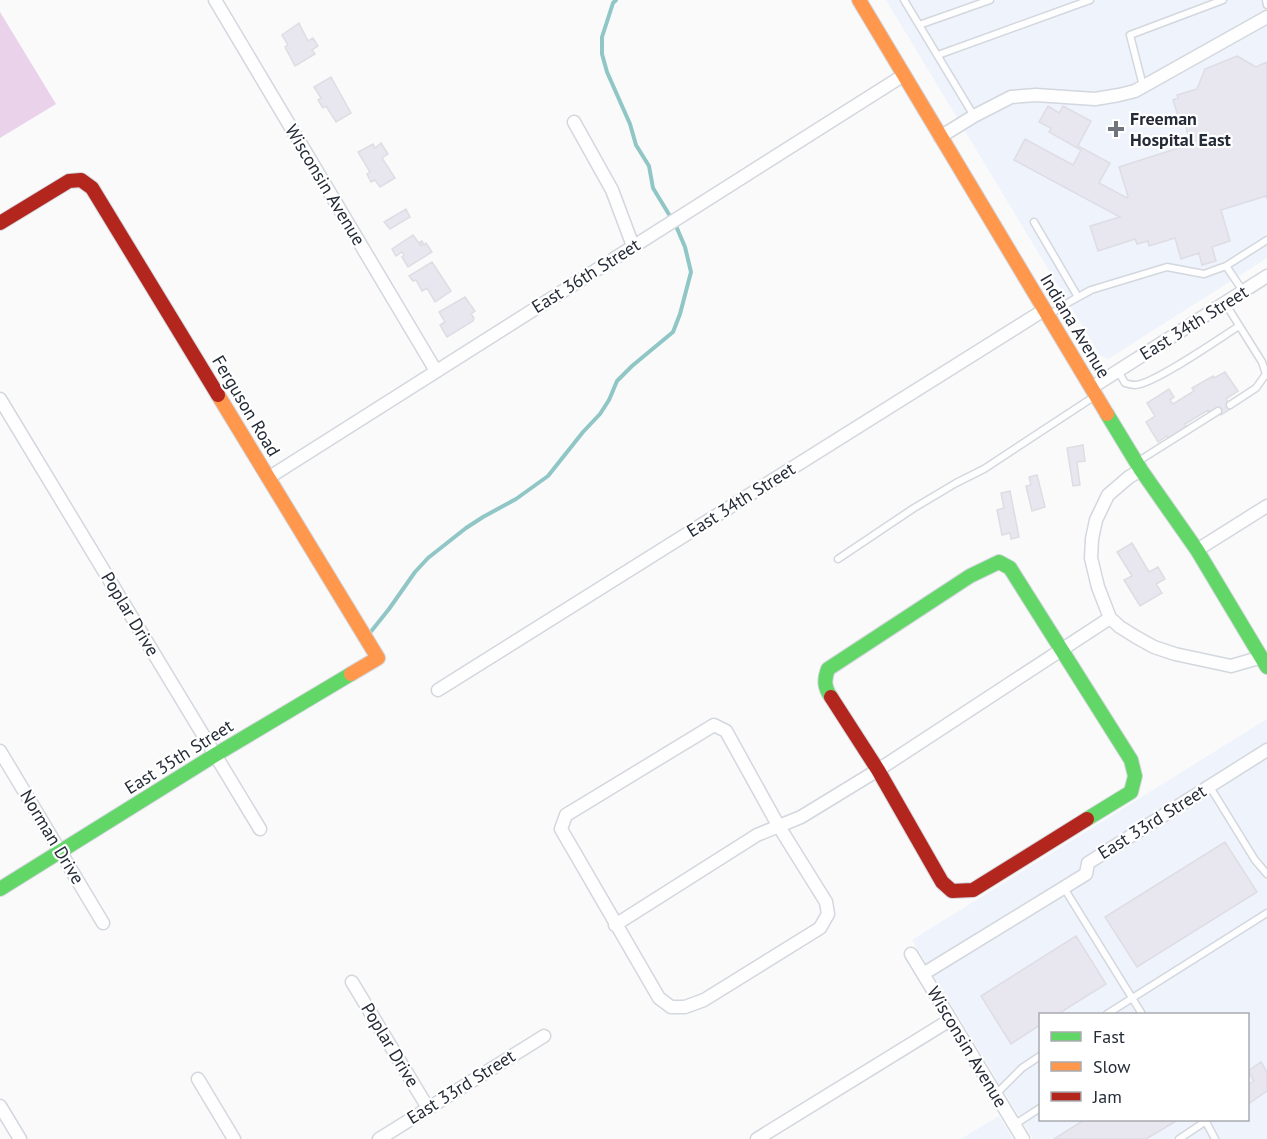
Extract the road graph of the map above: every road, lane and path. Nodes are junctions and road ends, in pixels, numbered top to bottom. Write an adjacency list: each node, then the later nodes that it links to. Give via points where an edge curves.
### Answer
1 (215, 0): 28 (street, Wisconsin Avenue)
2 (859, 0): 12 (street, Indiana Avenue)
3 (904, 0): 10 (lane)
4 (990, 0): 10 (lane)
5 (1090, 0): 11 (lane)
6 (1223, 0): 13 (lane, via 1130,35)
7 (1266, 0): 8 (lane)
8 (1267, 5)
9 (1267, 17): 13 (street)
10 (919, 25): 11 (lane)
11 (938, 55): 14 (lane)
12 (904, 75): 16 (street, Indiana Avenue); 20 (street, East 36th Street)
13 (1143, 86): 14 (street, via 1095,99 1011,97)
14 (974, 116): 16 (street)
15 (574, 122): 20 (street, via 612,190)
16 (940, 137): 26 (street, Indiana Avenue)
17 (1034, 222): 24 (lane)
18 (0, 223): 35 (street, Ferguson Road, via 64,183 85,181)
19 (1267, 240): 21 (lane)
20 (633, 246): 28 (street, East 36th Street)
21 (1226, 266): 23 (lane); 24 (lane, via 1204,274 1167,267)
22 (1267, 276): 23 (street, East 34th Street)
23 (1243, 292): 25 (street, East 34th Street)
24 (1078, 297): 26 (lane)
25 (1225, 303): 27 (lane); 29 (street, East 34th Street)
26 (1046, 313): 30 (street, Indiana Avenue); 43 (street, East 34th Street)
27 (1239, 326): 29 (lane, via 1146,382 1125,383); 32 (lane, via 1266,374 1256,388)
28 (436, 371): 35 (street, East 36th Street)
29 (1118, 371): 30 (street, East 34th Street)
30 (1093, 392): 34 (street, Indiana Avenue); 38 (lane, via 984,470 914,508)
31 (0, 399): 46 (street, Poplar Drive)
32 (1230, 405)
33 (1218, 411): 34 (lane)
34 (1138, 466): 37 (street, Indiana Avenue); 39 (street, via 1108,495 1092,538 1095,578)
35 (268, 478): 41 (street, Ferguson Road)
36 (1267, 507): 37 (street)
37 (1197, 550): 42 (street, Indiana Avenue)
38 (838, 559)
39 (1110, 618): 40 (street); 42 (street, via 1154,647 1175,654 1232,666)
40 (1062, 650): 47 (street); 47 (street, via 1010,568 999,562 951,588 828,669 825,688); 47 (street, via 1131,760 1135,776 1131,792 973,890 952,891 942,882)
41 (378, 658): 46 (street, East 35th Street)
42 (1264, 662)
43 (438, 690)
44 (1267, 750): 48 (street, East 33rd Street)
45 (0, 751): 51 (street, Norman Drive)
46 (215, 755): 50 (street, Poplar Drive); 51 (street, East 35th Street)
47 (878, 770): 49 (street, via 801,817)
48 (1209, 786): 52 (lane); 53 (street, East 33rd Street, via 1088,863 1086,874)
49 (778, 825): 57 (street); 57 (street, via 826,902 828,914 820,928 704,1000 671,1007 659,999); 57 (street, via 726,731 714,725 694,737 566,815 561,829)
50 (260, 829)
51 (62, 852): 54 (street, East 35th Street); 56 (street, Norman Drive)
52 (1267, 874)
53 (1064, 888): 59 (street, East 33rd Street); 61 (lane)
54 (0, 889)
55 (1267, 914): 61 (lane)
56 (103, 923)
57 (615, 924)
58 (911, 954): 59 (street, Wisconsin Avenue)
59 (923, 974): 64 (street, Wisconsin Avenue)
60 (352, 982): 70 (street, Poplar Drive)
61 (1131, 999): 62 (lane); 63 (lane)
62 (1109, 1013)
63 (1141, 1013)
64 (950, 1020): 68 (street, Wisconsin Avenue); 78 (street)
65 (544, 1036): 70 (street, East 33rd Street)
66 (1039, 1057): 68 (lane)
67 (198, 1078): 76 (street)
68 (996, 1094): 74 (street, Wisconsin Avenue)
69 (0, 1106): 75 (street)
70 (428, 1108): 77 (street, East 33rd Street)
71 (1039, 1109): 74 (lane)
72 (1205, 1121): 80 (lane)
73 (1206, 1121): 81 (lane)
74 (1014, 1125): 79 (street, Wisconsin Avenue)
75 (20, 1139)
76 (234, 1139)
77 (379, 1139)
78 (757, 1139)
79 (1023, 1139)
80 (1179, 1139)
81 (1215, 1139)

